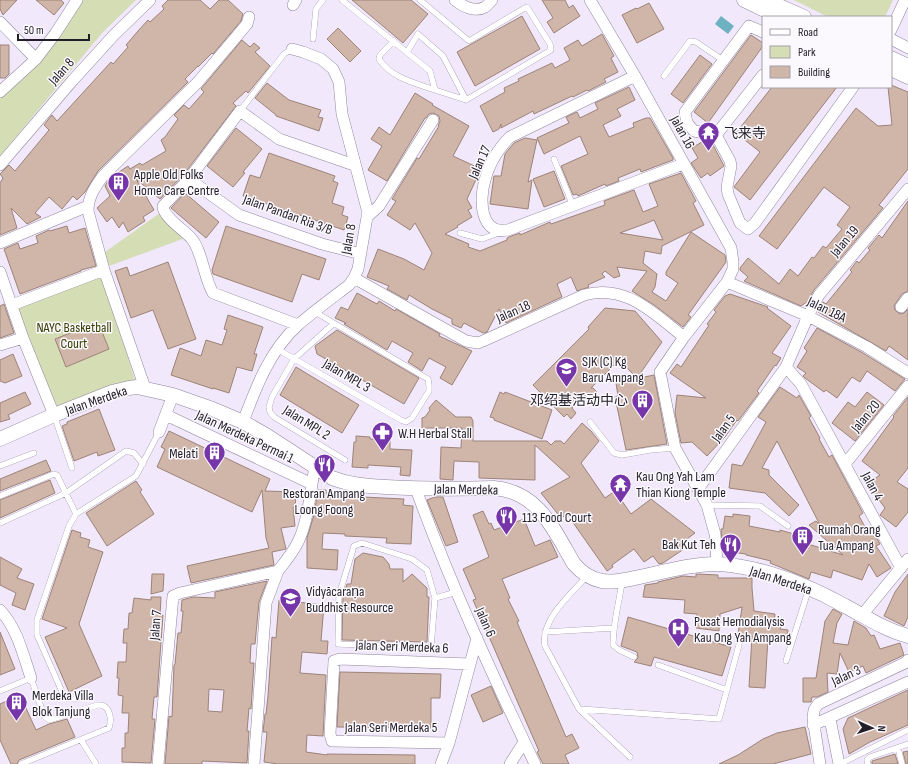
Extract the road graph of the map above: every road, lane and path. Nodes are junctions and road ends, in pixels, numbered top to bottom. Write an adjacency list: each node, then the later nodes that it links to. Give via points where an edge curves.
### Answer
1 (77, 0): 25 (street)
2 (150, 0): 42 (street, Jalan 8, via 73,80)
3 (323, 0): 18 (lane, via 316,9)
4 (342, 0): 20 (lane)
5 (420, 0): 36 (lane, via 469,41 527,8 550,44 551,50 547,53)
6 (455, 0): 7 (street, via 473,10 485,8)
7 (492, 0)
8 (590, 0): 29 (street, Jalan 16)
9 (744, 0): 12 (street)
10 (766, 0): 13 (street)
11 (905, 0): 16 (street)
12 (778, 16)
13 (802, 16)
14 (249, 17): 46 (street, via 247,24 198,82 103,176 91,195)
15 (0, 22): 25 (street)
16 (892, 28)
17 (762, 32): 26 (street, via 749,26)
18 (314, 39)
19 (892, 40): 21 (street)
20 (394, 41): 23 (lane); 34 (lane, via 380,55 382,63 399,77)
21 (908, 48)
22 (292, 49): 37 (lane, via 284,54); 43 (street, Jalan 8, via 321,59 334,69 339,82 342,114)
23 (407, 52): 34 (lane, via 430,71); 36 (lane, via 418,34 443,56)
24 (892, 58): 27 (street)
25 (36, 59): 35 (street)
26 (724, 60): 30 (lane, via 696,42 690,41); 39 (street, via 685,112 687,123 694,131)
27 (908, 66)
28 (892, 69): 32 (street)
29 (634, 76): 41 (street, Jalan 16); 49 (street, Jalan 17, via 510,137 504,144 484,180 482,203 488,225)
30 (664, 76)
31 (762, 76): 39 (street)
32 (908, 77)
33 (852, 88): 39 (street, via 755,224 748,229 740,223 728,194 730,161)
34 (435, 90): 36 (lane)
35 (0, 92)
36 (466, 100)
37 (240, 111): 43 (street, via 279,139); 44 (street)
38 (433, 120): 48 (street, via 379,206)
39 (716, 135)
40 (554, 158): 47 (lane)
41 (683, 164): 47 (street); 56 (street, Jalan 16, via 731,248 733,269)
42 (0, 165)
43 (354, 165): 48 (street, Jalan 8, via 366,200)
44 (189, 179): 52 (street, Jalan Pandan Ria 3/B, via 239,215 322,244); 63 (street, via 166,202 163,210 192,239 213,293)
45 (908, 189): 61 (street, Jalan 19, via 819,295)
46 (88, 206): 51 (street); 53 (street)
47 (573, 206): 49 (street)
48 (367, 218): 52 (street, Jalan 8)
49 (503, 232): 50 (lane, via 482,239)
50 (460, 234)
51 (0, 243)
52 (361, 254): 55 (street, Jalan 8)
53 (104, 270): 58 (street); 72 (street)
54 (0, 272): 58 (street)
55 (354, 278): 60 (street, Jalan 8); 64 (street, Jalan 18, via 472,343 483,341 584,295 600,292 633,299)
56 (727, 282): 61 (street, Jalan 18A); 64 (street)
57 (908, 298): 59 (street)
58 (12, 305): 65 (street)
59 (901, 307)
60 (315, 312): 62 (lane); 63 (street, Jalan 8)
61 (808, 316): 69 (street, Jalan 5); 70 (street, Jalan 18A, via 868,347)
62 (333, 324): 68 (lane, Jalan MPL 2); 68 (lane, Jalan MPL 3, via 428,379 429,392 412,418 406,422)
63 (298, 325): 67 (street, Jalan 8)
64 (684, 337): 80 (street, via 660,372)
65 (23, 338): 66 (street); 74 (street)
66 (0, 345)
67 (277, 349): 68 (lane, Jalan MPL 3); 76 (street, Jalan 8, via 257,384)
68 (294, 359): 82 (lane, Jalan MPL 2, via 272,397 270,412 274,417)
69 (786, 367): 84 (street, Jalan 4, via 801,384); 90 (street, Jalan 5)
70 (908, 373)
71 (908, 386): 84 (street, Jalan 20)
72 (145, 388): 73 (street, Jalan Merdeka); 74 (street, Jalan Merdeka, via 112,392)
73 (173, 395): 75 (street); 76 (street, Jalan Merdeka)
74 (54, 415): 79 (street, Jalan Merdeka); 87 (lane)
75 (166, 415): 78 (street); 88 (street, Jalan Merdeka Permai 1)
76 (243, 422): 86 (street, Jalan Merdeka)
77 (590, 422): 80 (lane, via 614,453 622,455)
78 (159, 432): 83 (lane)
79 (0, 439)
80 (675, 448): 90 (street)
81 (34, 453): 85 (lane)
82 (345, 460)
83 (143, 464): 91 (lane, via 134,453 126,451); 94 (lane, via 136,476)
84 (845, 464): 98 (street, Jalan 4)
85 (0, 466)
86 (315, 467): 88 (street); 89 (street, Jalan Merdeka, via 332,478 353,485)
87 (72, 468)
88 (312, 484): 99 (street, via 306,520 299,540)
89 (416, 489): 100 (street, Jalan Merdeka, via 494,488 504,489 530,500 540,510 579,571); 103 (street, Jalan 6, via 432,535)
90 (698, 489): 93 (street)
91 (66, 493): 92 (lane, via 57,475 54,474); 94 (lane); 95 (lane)
92 (0, 496)
93 (707, 505): 96 (lane, via 760,506); 97 (street, via 715,534)
94 (76, 514): 121 (lane, via 69,526 38,620 38,635 63,694 68,699)
95 (0, 523)
96 (788, 526)
97 (718, 564): 101 (street, Jalan Merdeka); 102 (street, Jalan Merdeka, via 757,570)
98 (905, 564): 106 (street, Jalan 4)
99 (278, 571): 135 (street, Jalan 7, via 180,592 173,596); 136 (street, via 266,603)
100 (587, 576): 101 (street, Jalan Merdeka, via 602,581); 108 (lane, via 557,610)
101 (622, 580): 107 (lane)
102 (809, 588): 106 (street, Jalan Merdeka); 113 (lane)
103 (457, 592): 104 (lane); 110 (street, Jalan 6)
104 (435, 598): 104 (lane, via 426,570 412,559 362,543 354,546 339,595 338,644 431,646)
105 (0, 610): 117 (street, via 16,636)
106 (862, 615): 109 (street, Jalan Merdeka, via 885,629)
107 (614, 628): 108 (lane); 112 (lane, via 613,645)
108 (545, 632): 122 (lane, via 546,646)
109 (908, 636)
110 (477, 638): 115 (street); 128 (street, Jalan 6)
111 (739, 645): 119 (lane)
112 (634, 657)
113 (786, 661)
114 (908, 663): 124 (street, Jalan 3, via 818,704 814,710)
115 (470, 664): 127 (street, Jalan Seri Merdeka 6, via 340,658 334,661 330,734); 129 (street)
116 (658, 665): 119 (lane)
117 (31, 678): 120 (lane); 126 (lane, via 44,716 49,720 98,705 106,707 111,722 109,728)
118 (908, 682): 123 (street)
119 (727, 690): 122 (lane, via 719,719)
120 (0, 691)
121 (86, 695)
122 (579, 709): 132 (lane)
123 (830, 719): 124 (street); 141 (street)
124 (813, 725): 140 (street)
125 (908, 730): 141 (lane)
126 (81, 740): 133 (lane); 134 (lane)
127 (332, 741): 129 (street, Jalan Seri Merdeka 5)
128 (524, 742): 138 (street); 139 (street, Jalan 6)
129 (449, 743): 137 (street)
130 (908, 744): 131 (lane)
131 (898, 748): 142 (lane, via 870,757 867,760); 143 (lane)
132 (630, 757)
133 (21, 764)
134 (96, 764)
135 (158, 764)
136 (254, 764)
137 (441, 764)
138 (510, 764)
139 (535, 764)
140 (820, 764)
141 (840, 764)
142 (868, 764)
143 (902, 764)

